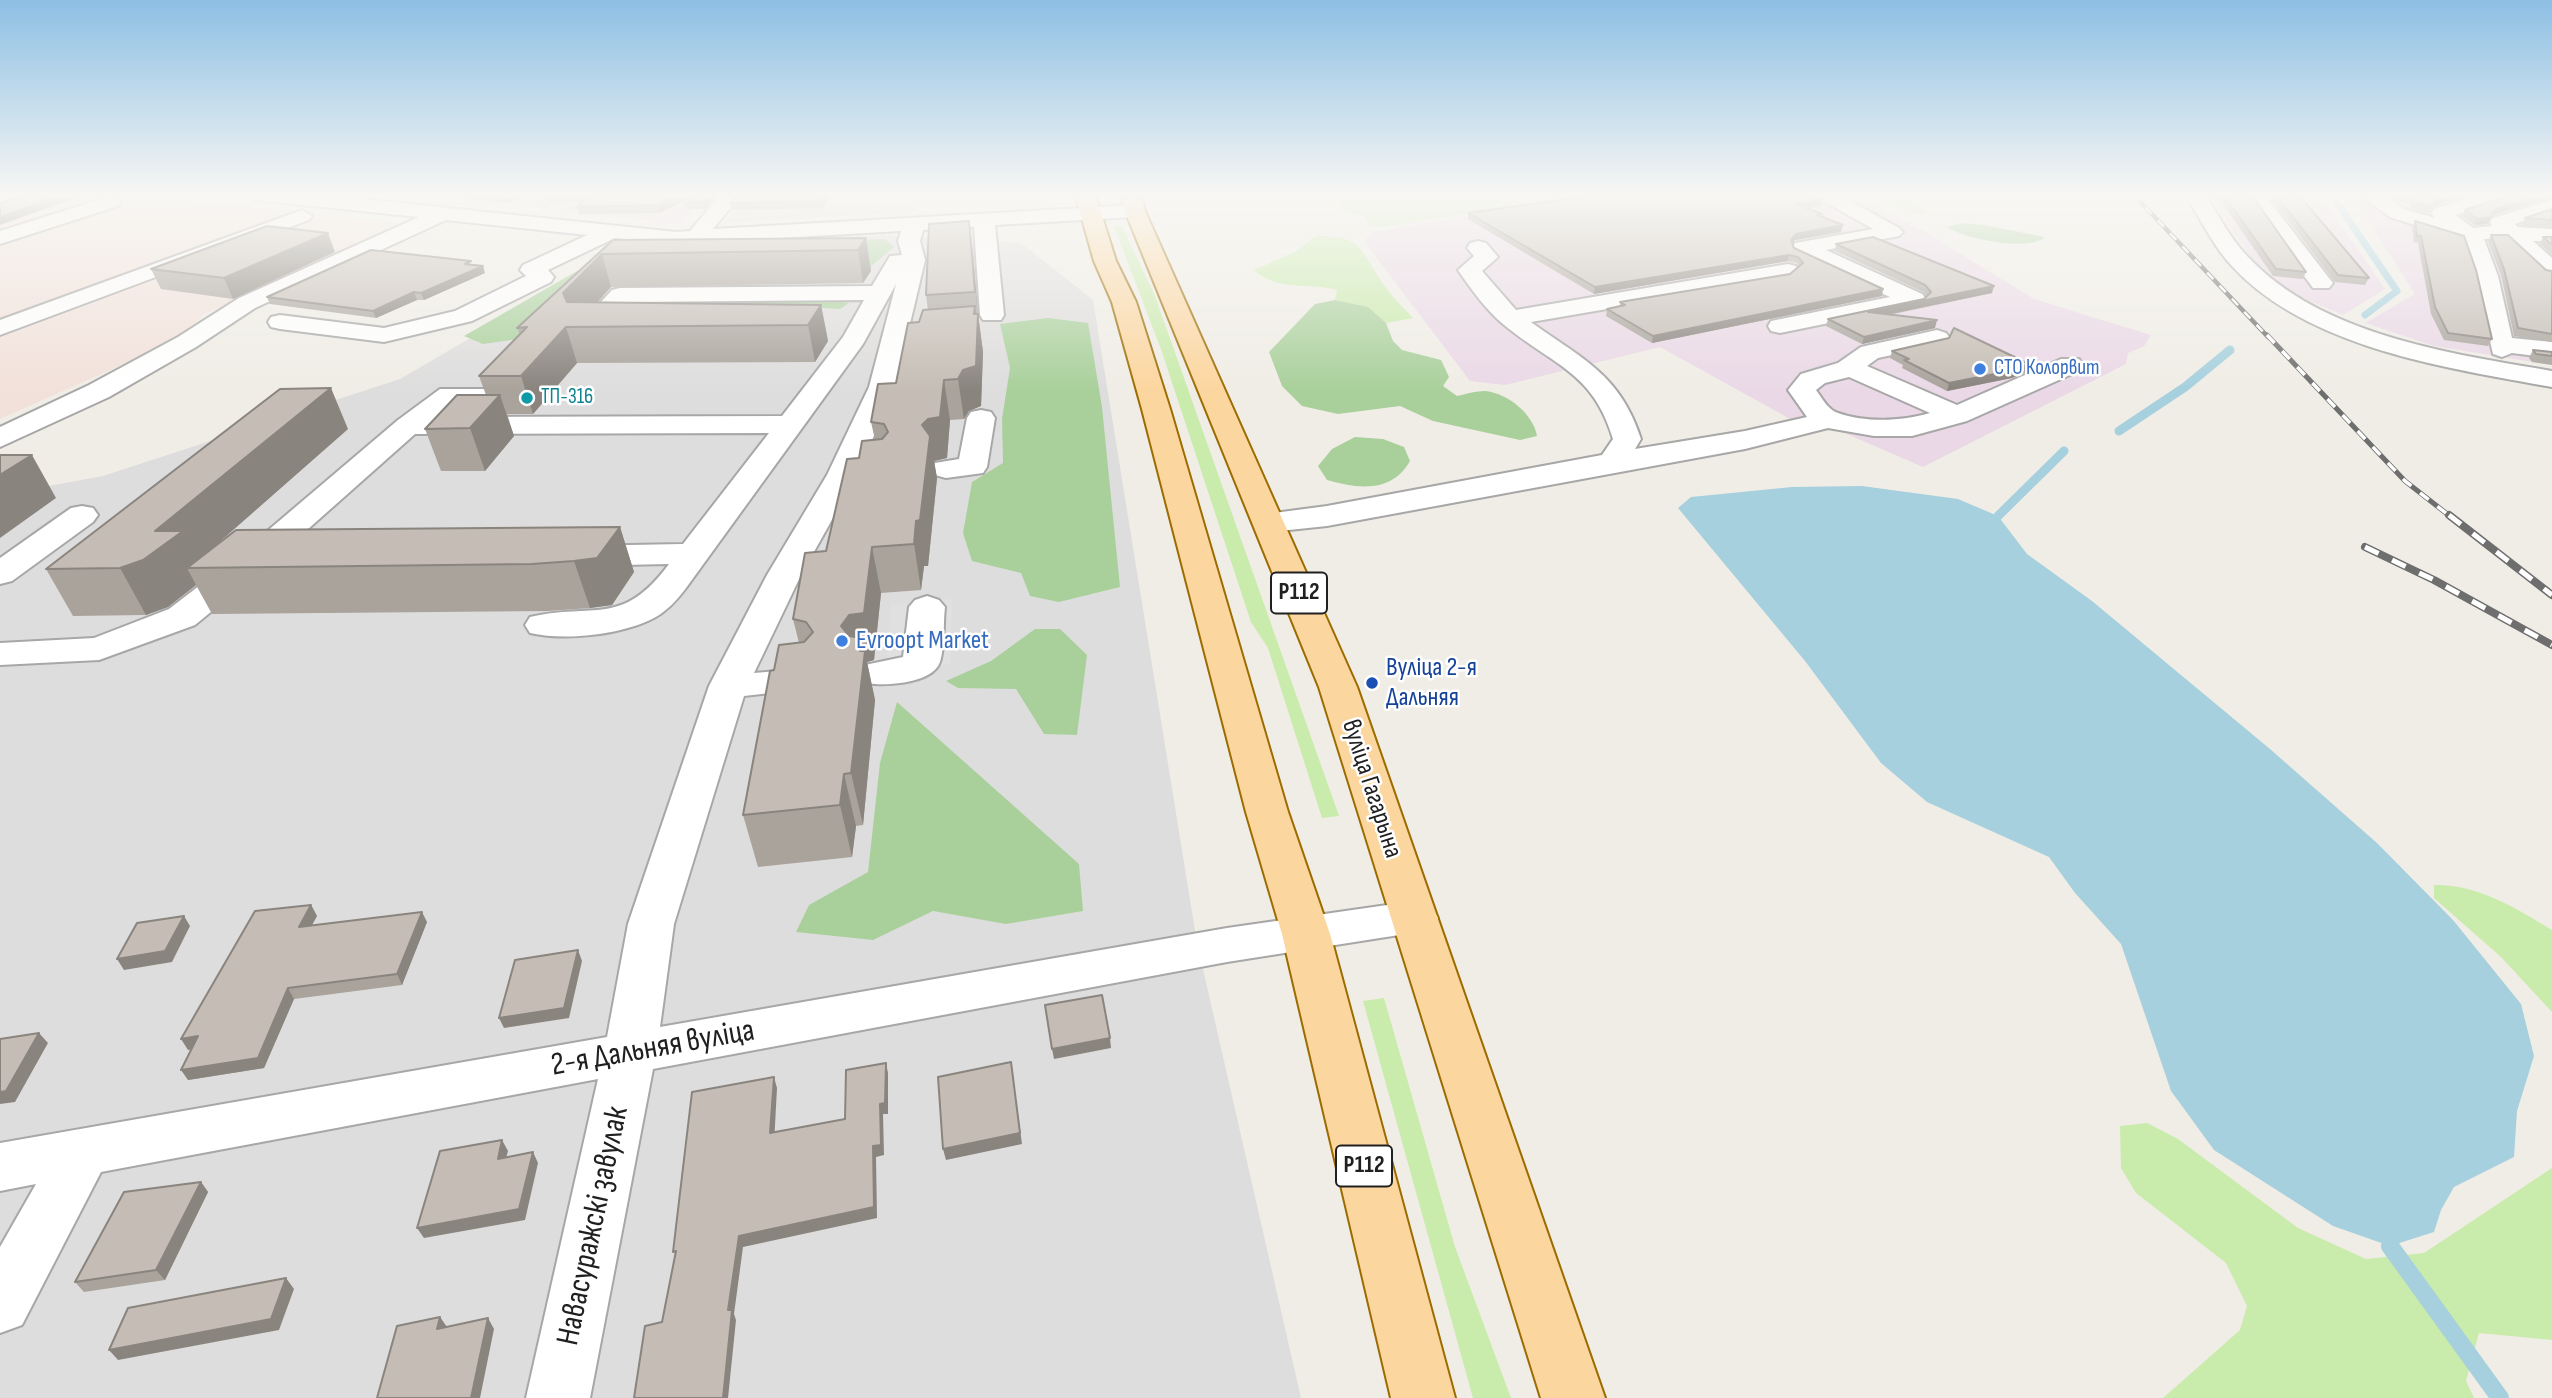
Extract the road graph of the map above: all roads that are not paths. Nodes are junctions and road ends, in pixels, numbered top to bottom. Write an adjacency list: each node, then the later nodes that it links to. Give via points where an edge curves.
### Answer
1 (185, 259): 21 (street)
2 (344, 259): 34 (street, via 247,303 99,391)
3 (554, 259): 19 (street, via 531,270 543,276 463,316 384,335)
4 (898, 259): 16 (street)
5 (914, 259): 38 (street, Навасуражскі завулак, via 908,339)
6 (987, 259): 17 (street)
7 (1106, 259): 53 (main road, Р112, via 1156,409 1267,813)
8 (1157, 259): 40 (main road, вуліца Гагарына / Р112)
9 (1484, 259): 18 (street, via 1469,270)
10 (1827, 259): 20 (street, via 1913,299)
11 (2238, 259): 27 (street, via 2282,299 2382,339 2430,354)
12 (2303, 259): 15 (street)
13 (2483, 259): 24 (street, via 2502,346)
14 (1788, 271): 18 (street)
15 (2321, 284)
16 (881, 293): 22 (street, via 620,295 587,330); 32 (street, via 846,330)
17 (992, 315)
18 (1510, 318): 35 (street, via 1581,367 1612,396 1627,439)
19 (280, 322)
20 (1780, 326)
21 (0, 328)
22 (628, 330)
23 (1937, 338): 26 (street, via 1870,352)
24 (2552, 350)
25 (2070, 365): 29 (street)
26 (1850, 368): 29 (street); 31 (street, via 1804,384 1806,398)
27 (2552, 379)
28 (489, 395): 33 (street, via 450,395)
29 (1957, 415): 31 (street, via 1896,428)
30 (981, 418): 36 (street, via 972,467)
31 (1828, 420): 35 (street, via 1745,440)
32 (789, 424): 33 (street); 41 (street)
33 (408, 426): 44 (street)
34 (0, 438)
35 (1612, 462): 40 (street, via 1327,516)
36 (946, 468)
37 (878, 473): 38 (street)
38 (842, 475): 51 (street, Навасуражскі завулак)
39 (82, 515): 45 (street)
40 (1270, 522): 52 (main road, вуліца Гагарына / Р112, via 1338,687)
41 (693, 554): 42 (street); 47 (street, via 650,607 604,622)
42 (541, 556)
43 (292, 561): 44 (street)
44 (251, 562): 48 (street, via 182,617 99,649)
45 (0, 574)
46 (926, 607): 49 (street, via 921,663 904,671)
47 (543, 625)
48 (0, 654)
49 (873, 674)
50 (802, 680): 51 (street)
51 (728, 686): 54 (street, Навасуражскі завулак, via 651,924)
52 (1415, 918): 53 (street, 2-я Дальняя вуліца); 60 (main road, вуліца Гагарына / Р112)
53 (1306, 934): 54 (street, 2-я Дальняя вуліца); 59 (main road, Р112)
54 (629, 1053): 55 (street, 2-я Дальняя вуліца); 58 (street, Навасуражскі завулак)
55 (83, 1153): 56 (street, 2-я Дальняя вуліца); 57 (street)
56 (0, 1167)
57 (0, 1305)
58 (558, 1398)
59 (1423, 1398)
60 (1573, 1398)

